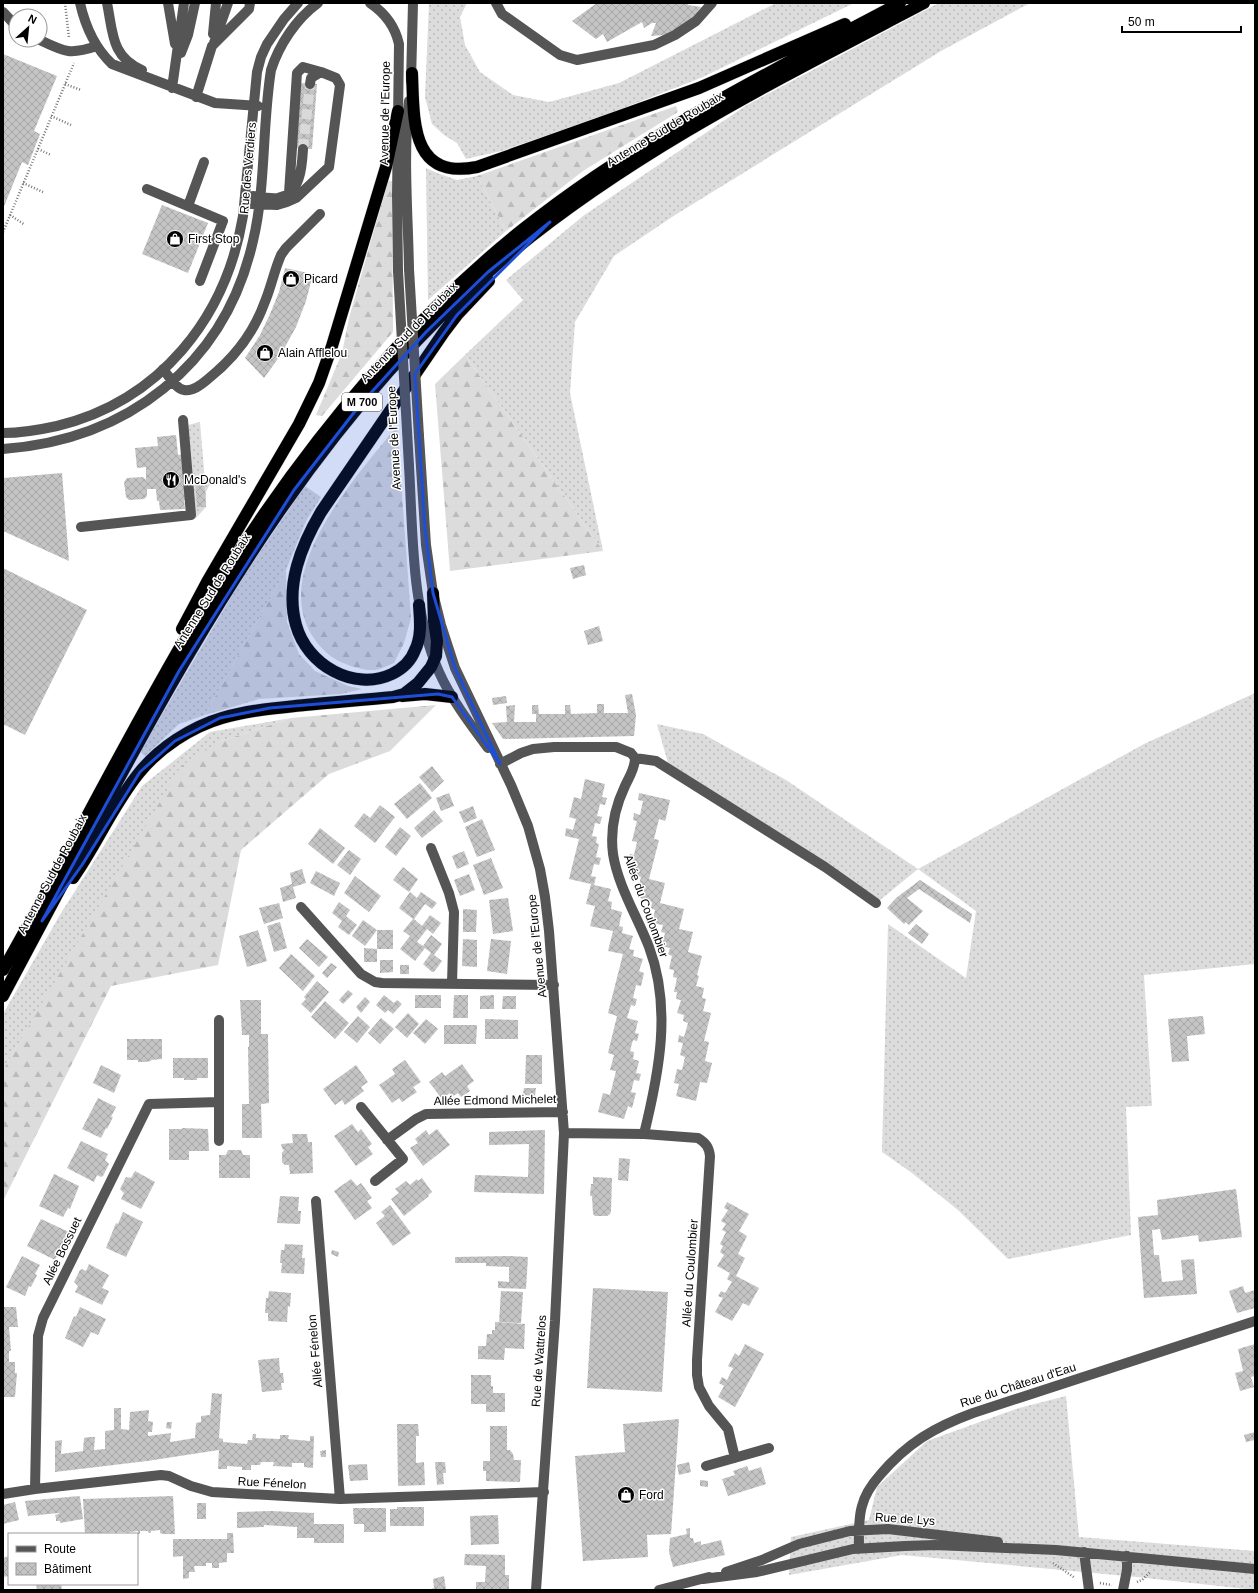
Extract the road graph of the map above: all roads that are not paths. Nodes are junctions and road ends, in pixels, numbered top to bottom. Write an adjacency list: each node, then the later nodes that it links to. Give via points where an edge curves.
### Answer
1 (80, 3): 19 (street)
2 (107, 3): 26 (street, via 114,39 123,58 131,65)
3 (168, 3): 21 (street)
4 (184, 3): 21 (street)
5 (195, 3): 22 (street, via 188,35)
6 (216, 3): 20 (street)
7 (228, 3): 20 (street)
8 (250, 3): 20 (street, via 249,9)
9 (298, 3): 28 (street, Rue des Verdiers, via 274,32 261,57)
10 (318, 3): 29 (street, Rue des Verdiers, via 295,26 277,54 271,70)
11 (370, 3): 30 (street, Avenue de l'Europe, via 390,21 397,37 400,54)
12 (413, 3): 24 (street, Avenue de l'Europe)
13 (496, 3): 14 (street, via 502,14 560,56 577,60 654,45 696,21)
14 (712, 3)
15 (890, 3): 24 (highway, via 705,86 466,169 446,168 431,159 421,145 415,125)
16 (900, 3): 54 (highway, Antenne Sud de Roubaix / M 700, via 706,108 615,162 524,228 451,292 387,357 308,454 208,600)
17 (924, 3): 41 (highway, Antenne Sud de Roubaix / M 700, via 739,101 666,143 616,174)
18 (48, 44): 19 (street, via 66,52)
19 (97, 46): 26 (street, via 112,64)
20 (212, 46): 27 (street)
21 (177, 54): 22 (street)
22 (175, 66): 26 (street)
23 (321, 72): 25 (street, via 311,78); 34 (street, via 336,78 340,85 329,167); 36 (street, via 303,68 298,72)
24 (412, 73): 49 (street, Avenue de l'Europe, bridge, via 407,128 409,269 425,534)
25 (310, 84)
26 (173, 85): 27 (street)
27 (197, 94): 28 (street, via 231,105)
28 (253, 106): 29 (street); 37 (street, Rue des Verdiers)
29 (267, 106): 38 (street, Rue des Verdiers)
30 (398, 111): 50 (street, Avenue de l'Europe, bridge, via 398,271); 54 (highway, via 378,192 319,383 299,424 203,589)
31 (303, 149): 33 (street)
32 (204, 162): 39 (street)
33 (302, 168): 34 (street, via 310,176); 36 (street, via 295,189)
34 (319, 176): 38 (street, via 296,198 287,202 277,205)
35 (147, 189): 39 (street)
36 (289, 193): 38 (street)
37 (245, 199): 38 (street); 43 (street, Rue des Verdiers, via 236,250 222,289 193,338)
38 (259, 201): 44 (street, Rue des Verdiers, via 249,256 229,307 208,342)
39 (188, 206): 42 (street, via 223,221)
40 (320, 214): 44 (street, via 281,255 259,318 240,348 195,388 182,390)
41 (550, 222): 50 (highway, via 472,298 444,332 321,512 298,562 293,593 300,637 307,648 327,667 339,674 363,680 376,679 387,676 405,665 411,659 418,641); 60 (highway, Antenne Sud de Roubaix / M 700, via 470,288 426,332 359,406 294,490 222,599 179,671)
42 (200, 281)
43 (163, 369): 44 (street); 46 (street, Rue des Verdiers, via 120,402 92,415 31,432)
44 (173, 381): 47 (street, Rue des Verdiers, via 138,408 101,427 56,442)
45 (183, 420): 48 (street, via 191,515)
46 (3, 433)
47 (3, 450)
48 (81, 527)
49 (433, 593): 51 (highway, via 438,649); 56 (street, Avenue de l'Europe, via 455,668)
50 (419, 605): 51 (street, Avenue de l'Europe)
51 (434, 660): 52 (highway, via 418,683 404,694); 53 (street, Avenue de l'Europe)
52 (393, 697): 53 (highway, via 425,694); 60 (highway, via 270,708 243,713 220,718 175,742 150,761 130,785 82,865)
53 (452, 697): 56 (street, Avenue de l'Europe)
54 (126, 744): 61 (highway, Antenne Sud de Roubaix / M 700)
55 (635, 758): 56 (street, via 631,753 616,747 554,747 520,753); 58 (street, via 656,762 826,867); 70 (street, Allée du Coulombier, via 634,769 616,808 612,830 613,853 619,876 649,948 658,979 662,1023 660,1054)
56 (500, 764): 63 (street, Avenue de l'Europe, via 524,814 533,840 545,897)
57 (431, 848): 62 (street, via 453,907)
58 (876, 903)
59 (301, 907): 62 (street, via 368,979 382,983)
60 (42, 921): 64 (highway, Antenne Sud de Roubaix / M 700)
61 (3, 970)
62 (452, 984): 63 (street)
63 (554, 985): 68 (street, Avenue de l'Europe)
64 (3, 996)
65 (219, 1020): 66 (street)
66 (219, 1102): 72 (street); 79 (street, Allée Bossuet, via 149,1104 43,1318 38,1336)
67 (361, 1107): 71 (street)
68 (563, 1112): 69 (street, Avenue de l'Europe); 71 (street, Allée Edmond Michelet, via 426,1114)
69 (564, 1133): 70 (street, Allée du Coulombier); 80 (street, Rue de Wattrelos)
70 (644, 1134): 77 (street, Allée du Coulombier, via 698,1138 710,1149 697,1375 704,1398 728,1429)
71 (388, 1140): 73 (street, via 402,1159)
72 (219, 1141)
73 (375, 1181)
74 (316, 1201): 82 (street, Allée Fénelon)
75 (1255, 1322): 83 (street, Rue du Château d'Eau, via 945,1423 897,1455 872,1485 865,1495)
76 (770, 1448): 77 (street)
77 (735, 1458): 78 (street)
78 (706, 1466)
79 (35, 1488): 81 (street, Rue Fénelon); 82 (street, Rue Fénelon, via 161,1475 212,1492)
80 (544, 1492): 82 (street, Rue Fénelon); 92 (street, Rue de Wattrelos)
81 (3, 1494)
82 (340, 1499)
83 (859, 1530): 84 (street, Rue du Château d'Eau); 85 (street, Rue de Lys, via 908,1531); 88 (street, Rue de Lys, via 800,1544)
84 (859, 1549): 85 (street, Rue de Lys, via 935,1545); 88 (street, Rue de Lys)
85 (1056, 1550): 86 (street, Rue de Lys)
86 (1084, 1552): 87 (street, Rue de Lys); 90 (street)
87 (1127, 1556): 89 (street, Rue de Lys); 91 (street)
88 (756, 1567): 93 (street)
89 (1255, 1569)
90 (1089, 1586)
91 (1124, 1588)
92 (536, 1590)
93 (659, 1590)

